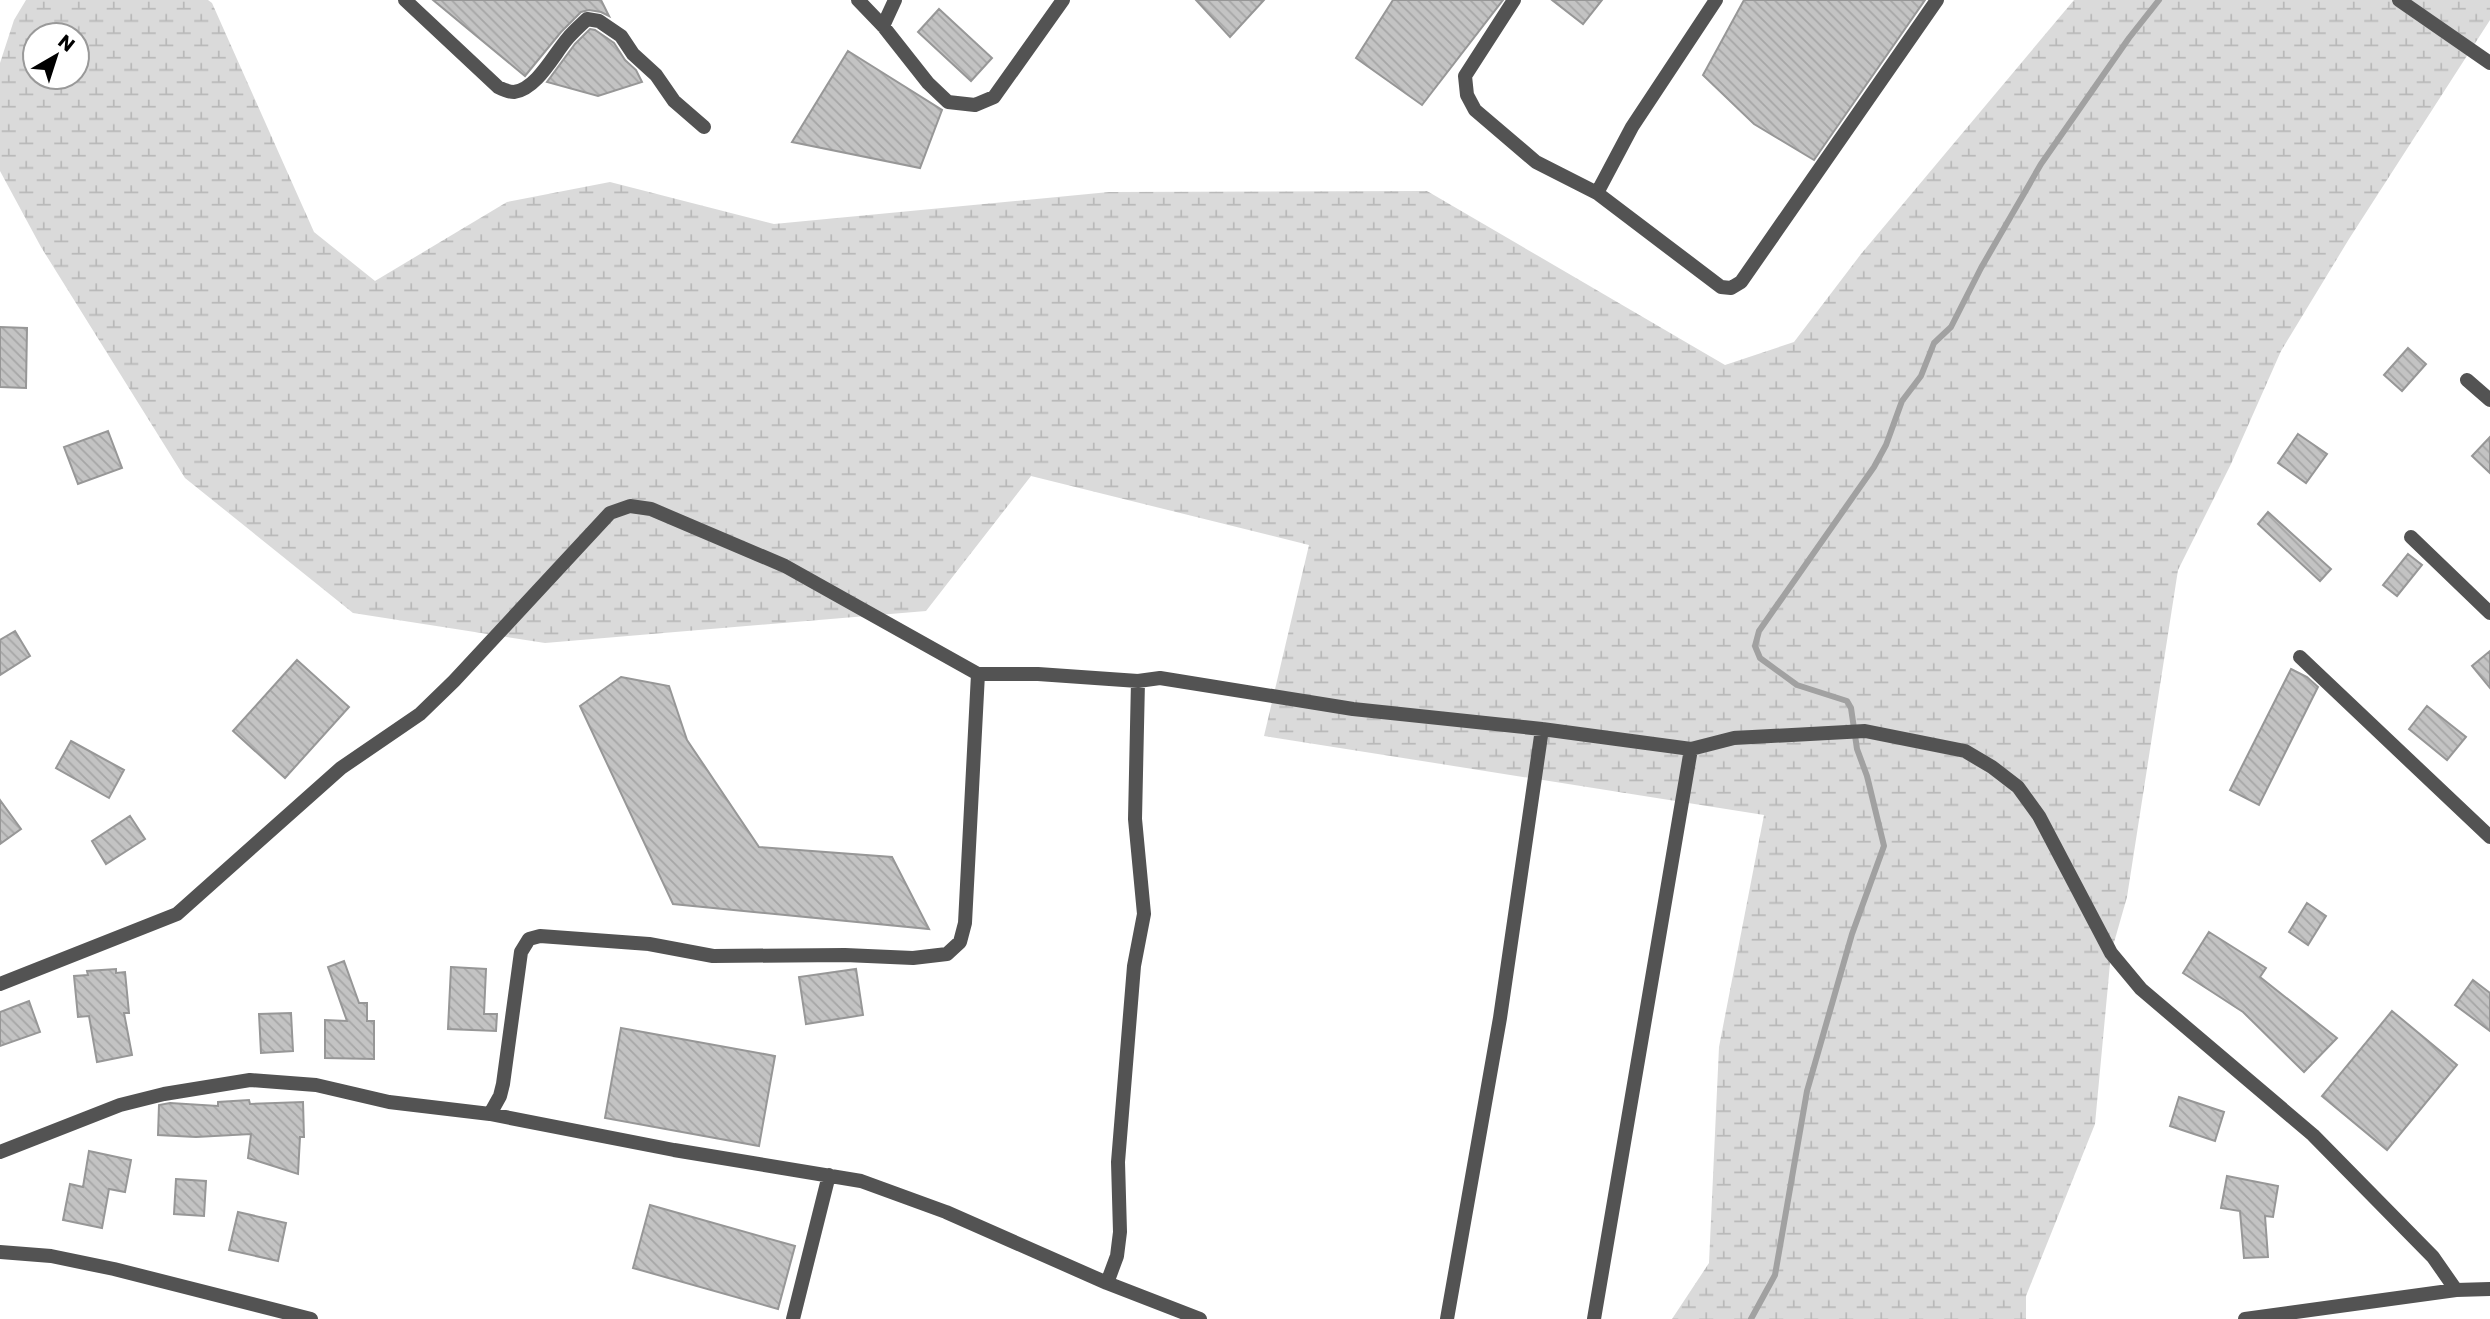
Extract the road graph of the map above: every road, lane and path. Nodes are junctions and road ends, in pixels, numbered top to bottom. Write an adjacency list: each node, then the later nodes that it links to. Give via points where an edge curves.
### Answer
1 (405, 0): 11 (street, via 498,87 513,92 535,79 587,19 599,21 621,36 674,101)
2 (858, 0): 9 (street)
3 (895, 0): 9 (street)
4 (1063, 0): 9 (street, via 994,97 975,106 947,102)
5 (1514, 0): 12 (street, via 1465,76 1467,95 1475,110 1536,162)
6 (1716, 0): 12 (street, via 1632,127)
7 (1937, 0): 12 (street, via 1741,282 1731,288 1721,288)
8 (2399, 0): 10 (street)
9 (883, 26)
10 (2490, 63)
11 (704, 127)
12 (1597, 193)
13 (2467, 380): 14 (street)
14 (2490, 400)
15 (2411, 537): 16 (street)
16 (2490, 613)
17 (2300, 657): 22 (street)
18 (978, 674): 19 (street); 23 (street, via 785,566 651,509 630,506 610,513 420,714 341,768 177,914); 24 (street, via 965,923 960,942 947,954 912,958 713,957 649,944 529,939 521,952 503,1084)
19 (1138, 681): 20 (street, via 1182,680 1353,709); 28 (street, via 1135,819 1144,914 1134,967 1118,1162 1120,1232)
20 (1542, 729): 21 (street); 34 (street, via 1500,1018)
21 (1691, 749): 30 (street, via 1734,738 1865,731 1965,751 1992,767 2018,787 2039,816 2111,953 2141,989 2313,1135 2433,1257); 35 (street)
22 (2490, 837)
23 (0, 984)
24 (490, 1114): 25 (street, via 250,1080 120,1105); 26 (street)
25 (0, 1152)
26 (829, 1175): 28 (street, via 861,1181 946,1212); 32 (street)
27 (0, 1252): 31 (street, via 89,1264)
28 (1107, 1283): 33 (street)
29 (2490, 1289): 30 (street)
30 (2456, 1290): 36 (street)
31 (311, 1319)
32 (793, 1319)
33 (1200, 1319)
34 (1447, 1319)
35 (1594, 1319)
36 (2245, 1319)

